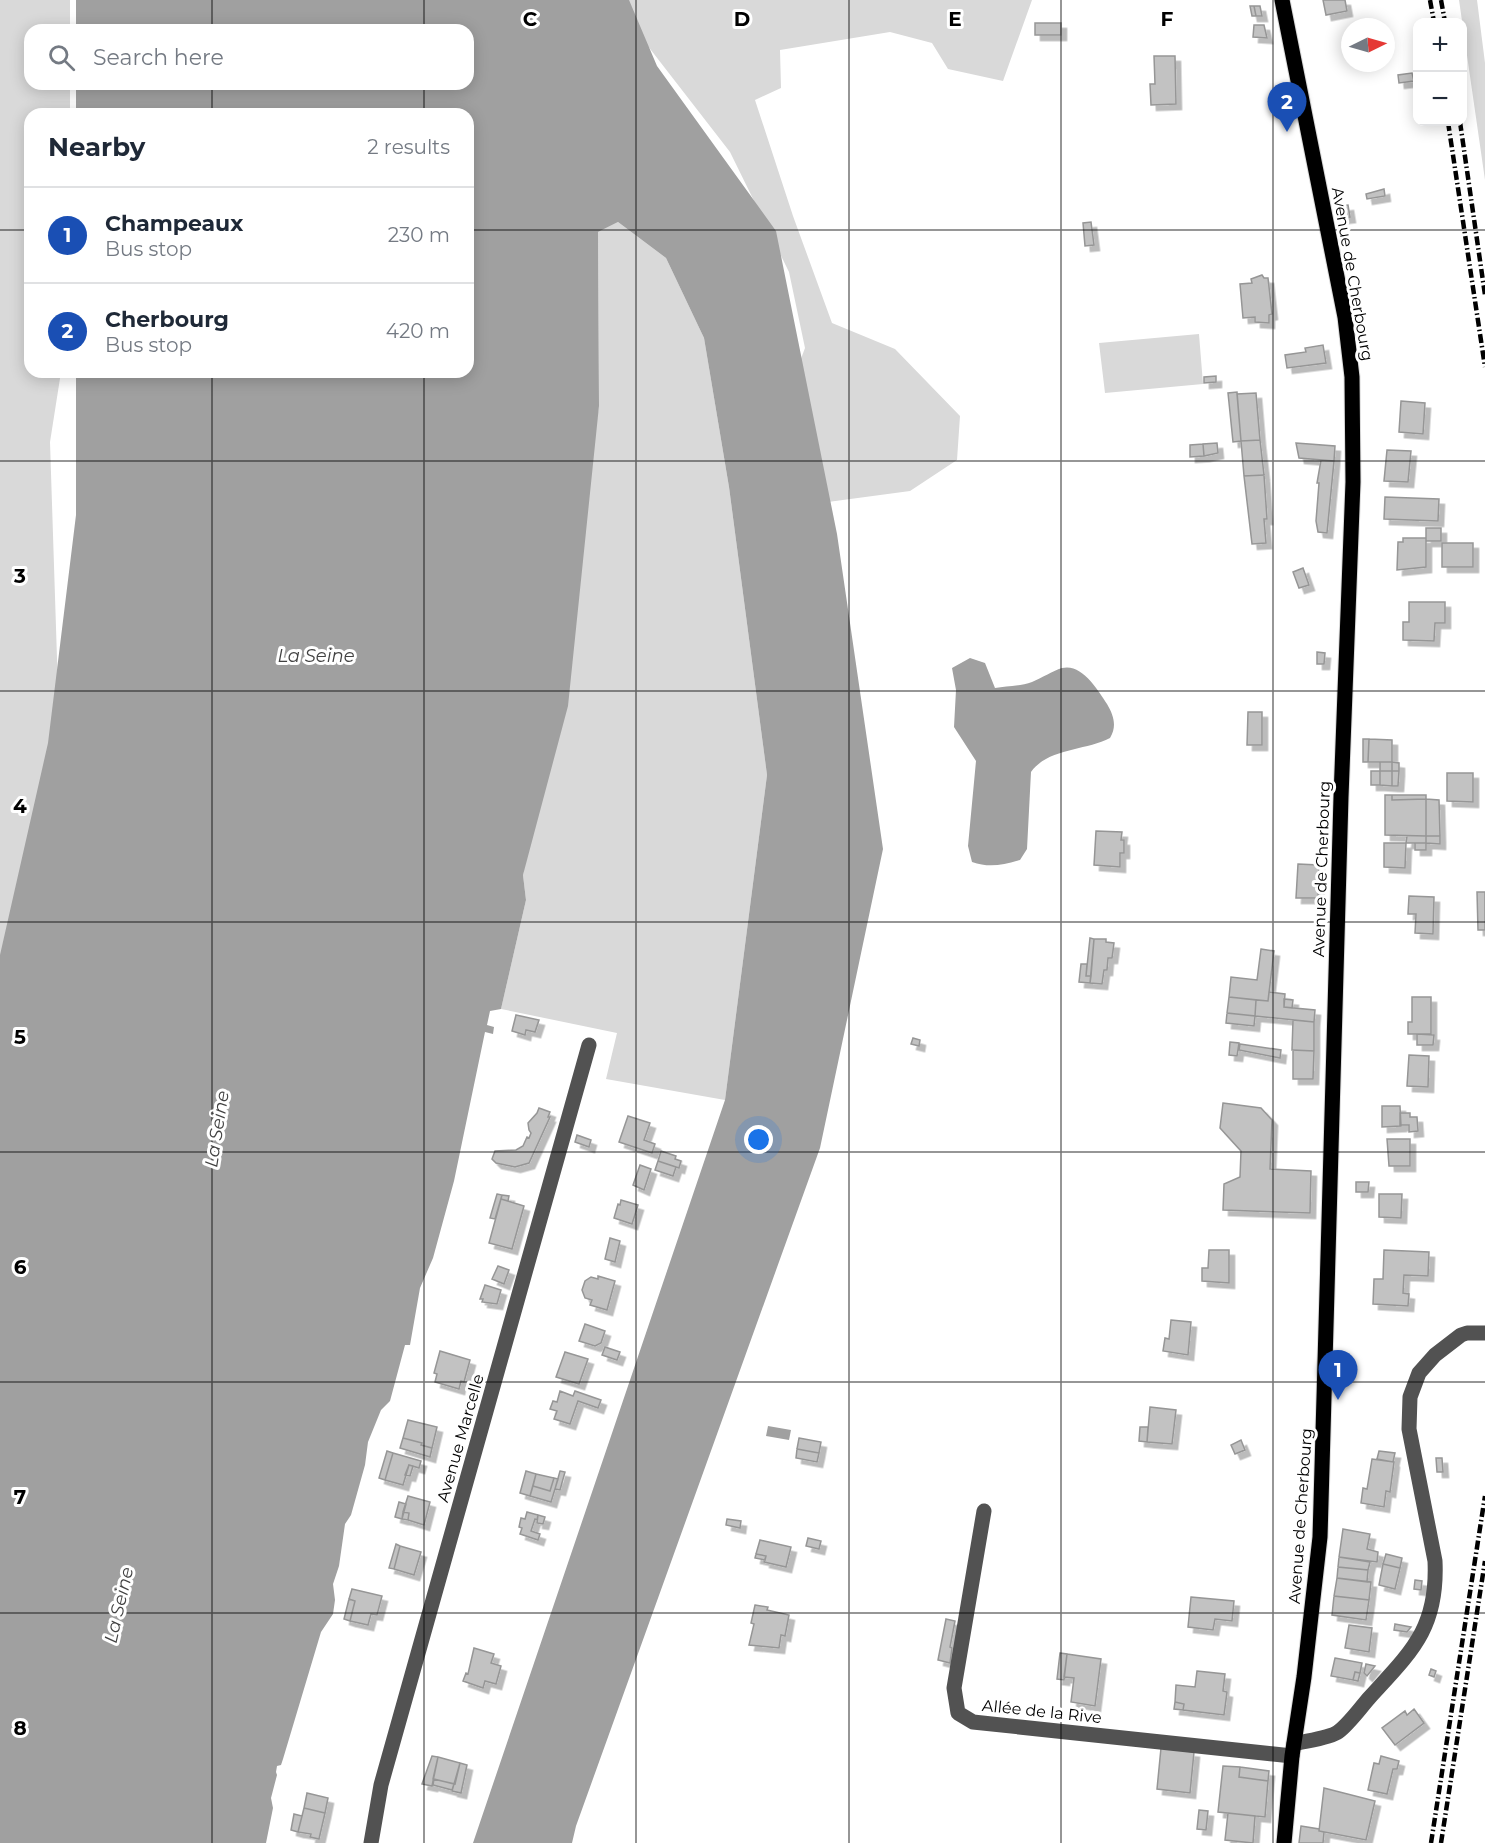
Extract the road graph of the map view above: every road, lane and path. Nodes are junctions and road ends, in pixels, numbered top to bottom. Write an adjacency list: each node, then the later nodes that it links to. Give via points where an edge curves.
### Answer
1 (1282, 0): 5 (main road, Avenue de Cherbourg, via 1345,317 1353,389 1320,1537)
2 (589, 1045): 6 (street, Avenue Marcelle, via 381,1785)
3 (1481, 1333): 5 (street, via 1461,1335 1435,1355 1419,1373 1410,1397 1409,1429 1436,1575 1432,1606 1421,1636 1338,1732)
4 (984, 1511): 5 (street, Allée de la Rive, via 954,1688 958,1713 973,1722)
5 (1293, 1750): 7 (main road, Avenue de Cherbourg)
6 (371, 1843)
7 (1284, 1843)

